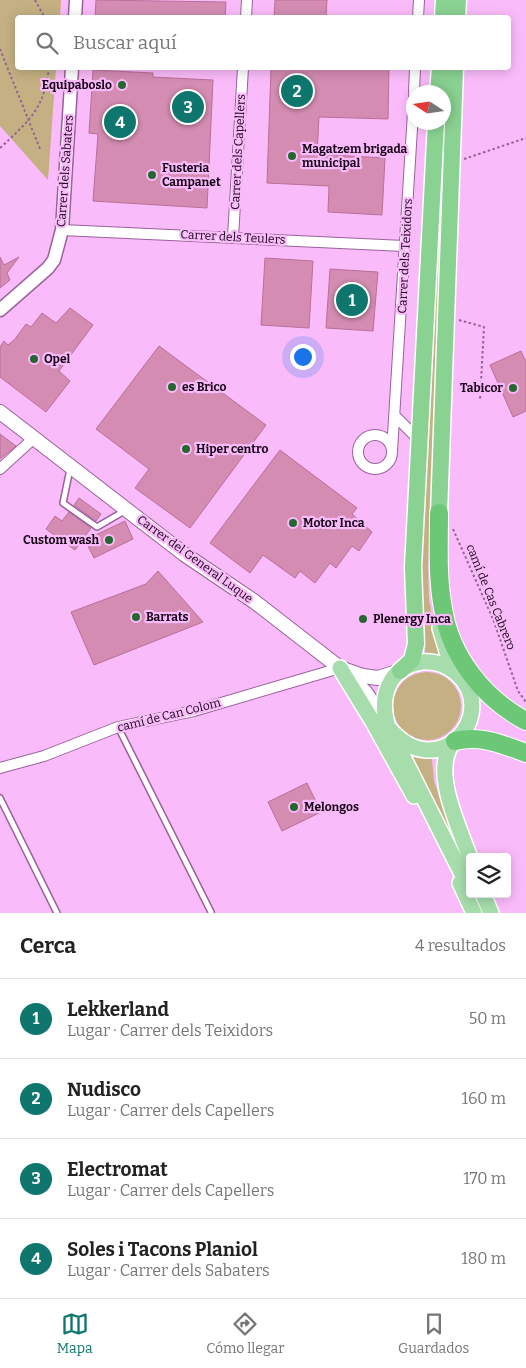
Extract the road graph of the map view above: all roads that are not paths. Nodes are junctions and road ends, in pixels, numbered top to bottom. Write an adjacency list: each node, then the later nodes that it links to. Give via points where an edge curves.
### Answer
1 (76, 0): 6 (street)
2 (247, 0): 7 (street)
3 (419, 0): 8 (street)
4 (444, 0): 9 (highway)
5 (458, 0): 10 (highway)
6 (75, 15)
7 (246, 15)
8 (418, 15)
9 (443, 15)
10 (457, 15)
11 (72, 70): 20 (street, Carrer dels Sabaters)
12 (243, 70): 21 (street, Carrer dels Capellers)
13 (415, 70): 16 (street, Carrer dels Teixidors)
14 (440, 70): 17 (highway)
15 (455, 70): 33 (highway, via 445,316)
16 (414, 85)
17 (439, 85)
18 (412, 130): 22 (street, Carrer dels Teixidors)
19 (436, 130): 28 (highway)
20 (62, 230): 21 (street, Carrer dels Teulers); 23 (street, Carrer dels Sabaters, via 54,260 48,268)
21 (233, 237): 22 (street, Carrer dels Teulers)
22 (404, 246): 25 (street, Carrer dels Teixidors)
23 (0, 310)
24 (0, 412): 27 (main road, Carrer del General Luque)
25 (395, 416): 26 (street, via 386,430); 28 (street); 29 (street, Carrer dels Teixidors)
26 (373, 436): 29 (street, via 388,441); 29 (street, via 364,440 359,450 364,465 381,468 389,461)
27 (34, 438): 30 (main road, Carrer del General Luque); 31 (street)
28 (419, 440): 35 (highway, via 413,566 416,644 412,660)
29 (392, 451)
30 (70, 466): 32 (main road, Carrer del General Luque); 32 (lane, via 63,503 97,527)
31 (0, 469)
32 (127, 510): 34 (main road, Carrer del General Luque)
33 (444, 518): 36 (main road, via 434,562 434,601 449,658); 37 (highway, via 442,609 449,634 479,684)
34 (340, 668): 35 (main road, Carrer del General Luque, via 378,678); 38 (street, camí de Can Colom, via 194,711); 39 (main road, via 366,693); 51 (main road, via 431,826)
35 (400, 671): 36 (main road, via 416,663 435,662 446,666); 39 (main road, via 384,696 383,708)
36 (464, 683): 40 (highway, via 496,714); 41 (main road, via 472,706 470,719)
37 (526, 721)
38 (118, 727): 43 (street, camí de Can Colom, via 44,756); 49 (lane)
39 (388, 727): 41 (main road, via 402,742 420,750 439,749); 46 (main road)
40 (526, 730)
41 (455, 741): 42 (highway, via 485,739); 45 (main road, via 445,756 444,780)
42 (526, 753)
43 (0, 768)
44 (0, 798): 50 (lane)
45 (468, 853)
46 (466, 882)
47 (474, 898): 52 (main road)
48 (485, 898): 53 (main road)
49 (211, 912)
50 (56, 913)
51 (474, 913)
52 (480, 913)
53 (491, 913)

